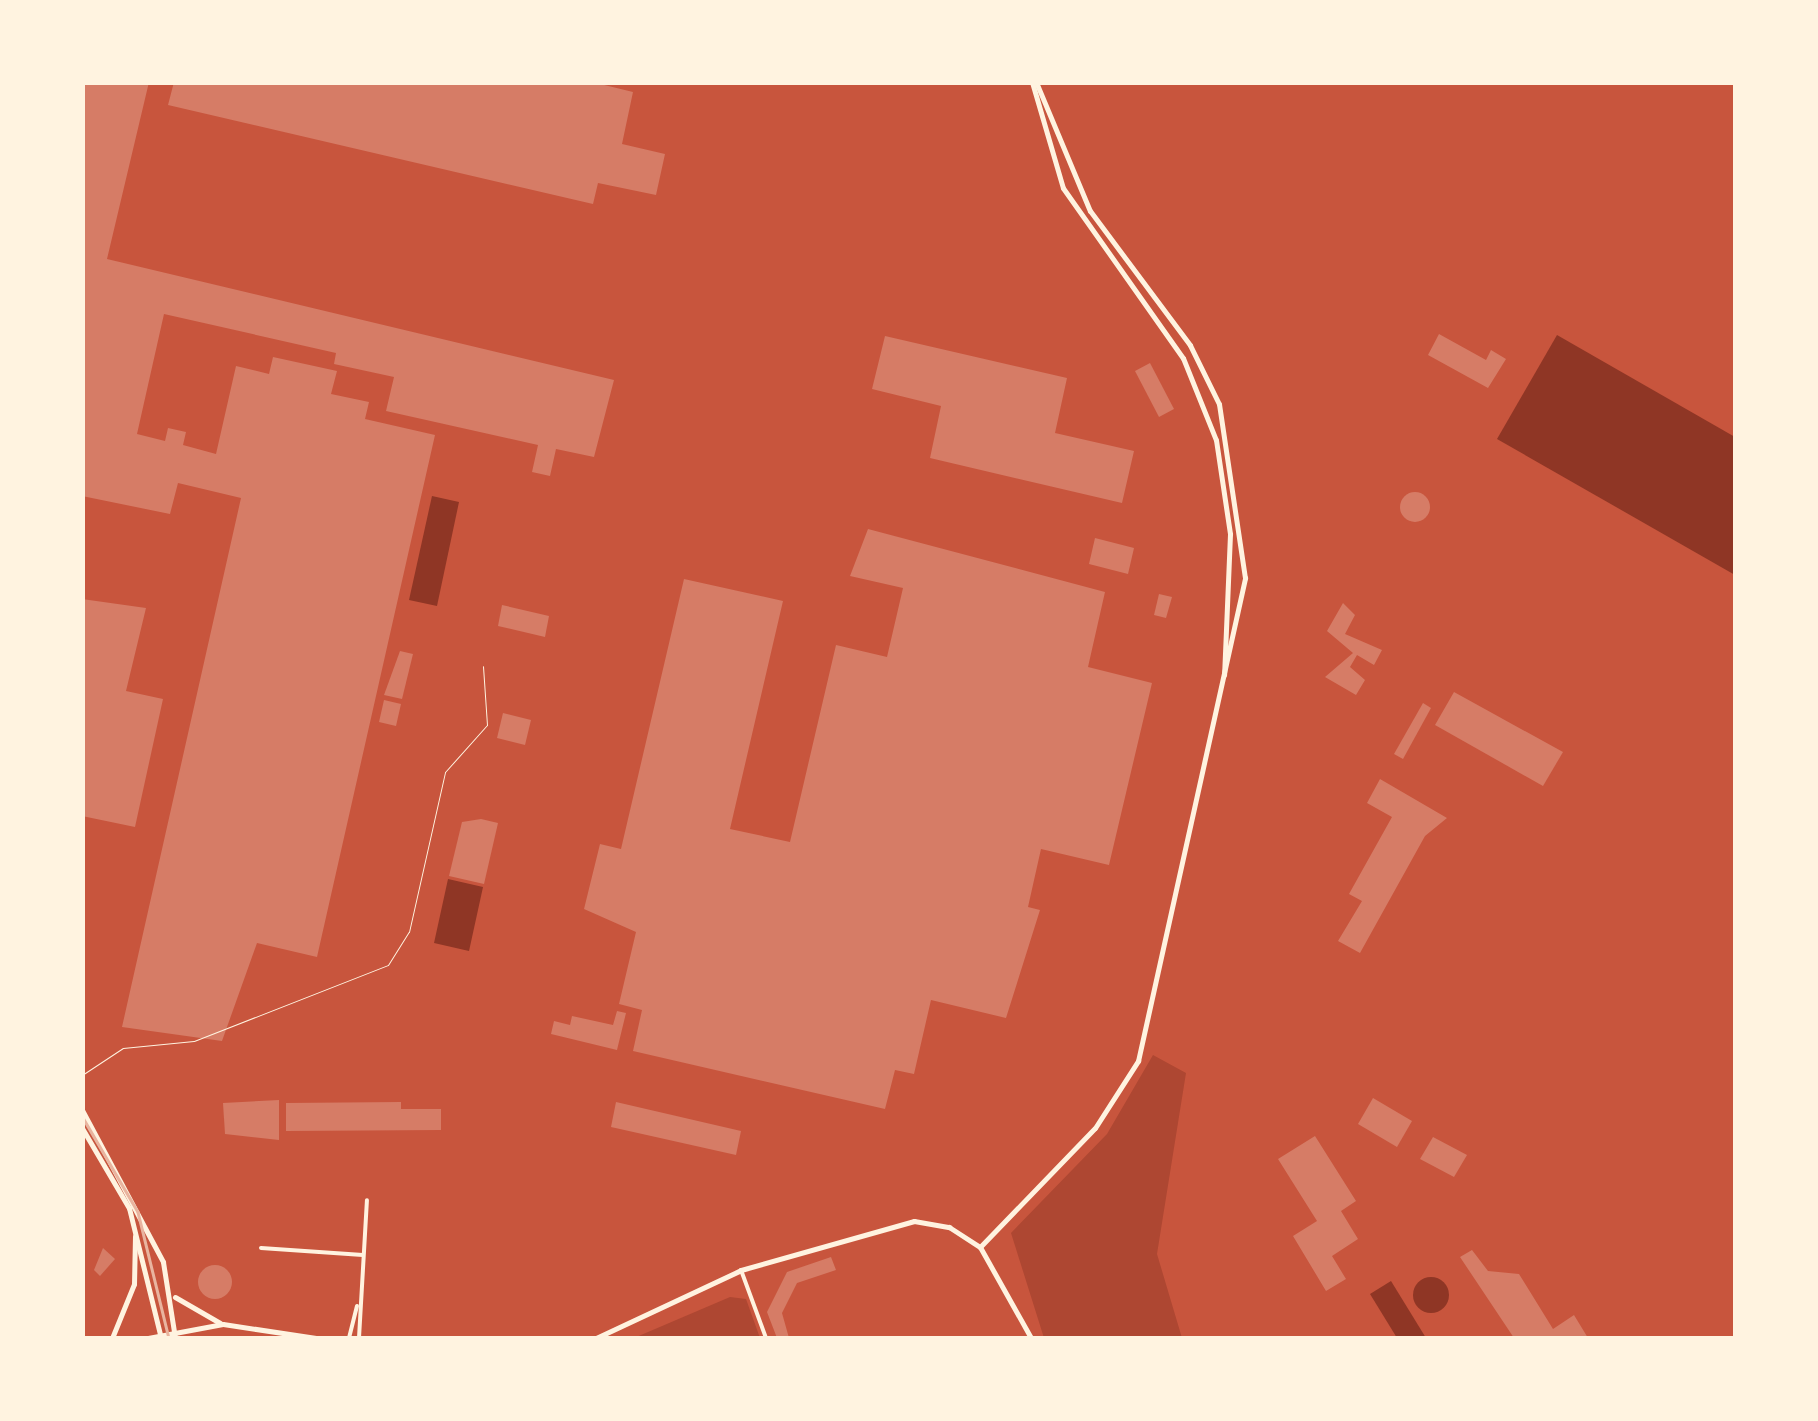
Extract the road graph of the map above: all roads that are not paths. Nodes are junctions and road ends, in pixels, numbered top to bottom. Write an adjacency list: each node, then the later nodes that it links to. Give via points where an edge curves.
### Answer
1 (1034, 82): 3 (street, via 1052,164 1086,228 1173,343 1216,440 1230,534); 3 (street, via 1064,161 1100,227 1190,345 1228,438 1245,578)
2 (483, 666): 5 (lane, via 487,725 445,772 409,932 388,965 194,1041 123,1048)
3 (1224, 688): 10 (street, via 1138,1061 1095,1128)
4 (82, 1067): 5 (lane)
5 (84, 1073)
6 (82, 1110): 14 (street, via 120,1172)
7 (82, 1128): 9 (street)
8 (367, 1200): 12 (street)
9 (134, 1230): 18 (street); 19 (street, via 134,1284)
10 (980, 1246): 13 (street, via 948,1226 896,1222); 27 (street)
11 (260, 1248): 12 (street)
12 (364, 1255): 15 (street)
13 (740, 1270): 25 (street); 26 (street)
14 (173, 1295): 16 (street); 17 (street)
15 (360, 1296): 23 (street); 24 (street)
16 (223, 1324): 17 (street); 22 (street)
17 (178, 1330): 18 (street); 21 (street)
18 (160, 1336): 20 (street)
19 (112, 1338)
20 (148, 1338)
21 (174, 1338)
22 (316, 1338)
23 (349, 1338)
24 (359, 1338)
25 (596, 1338)
26 (766, 1338)
27 (1032, 1338)

